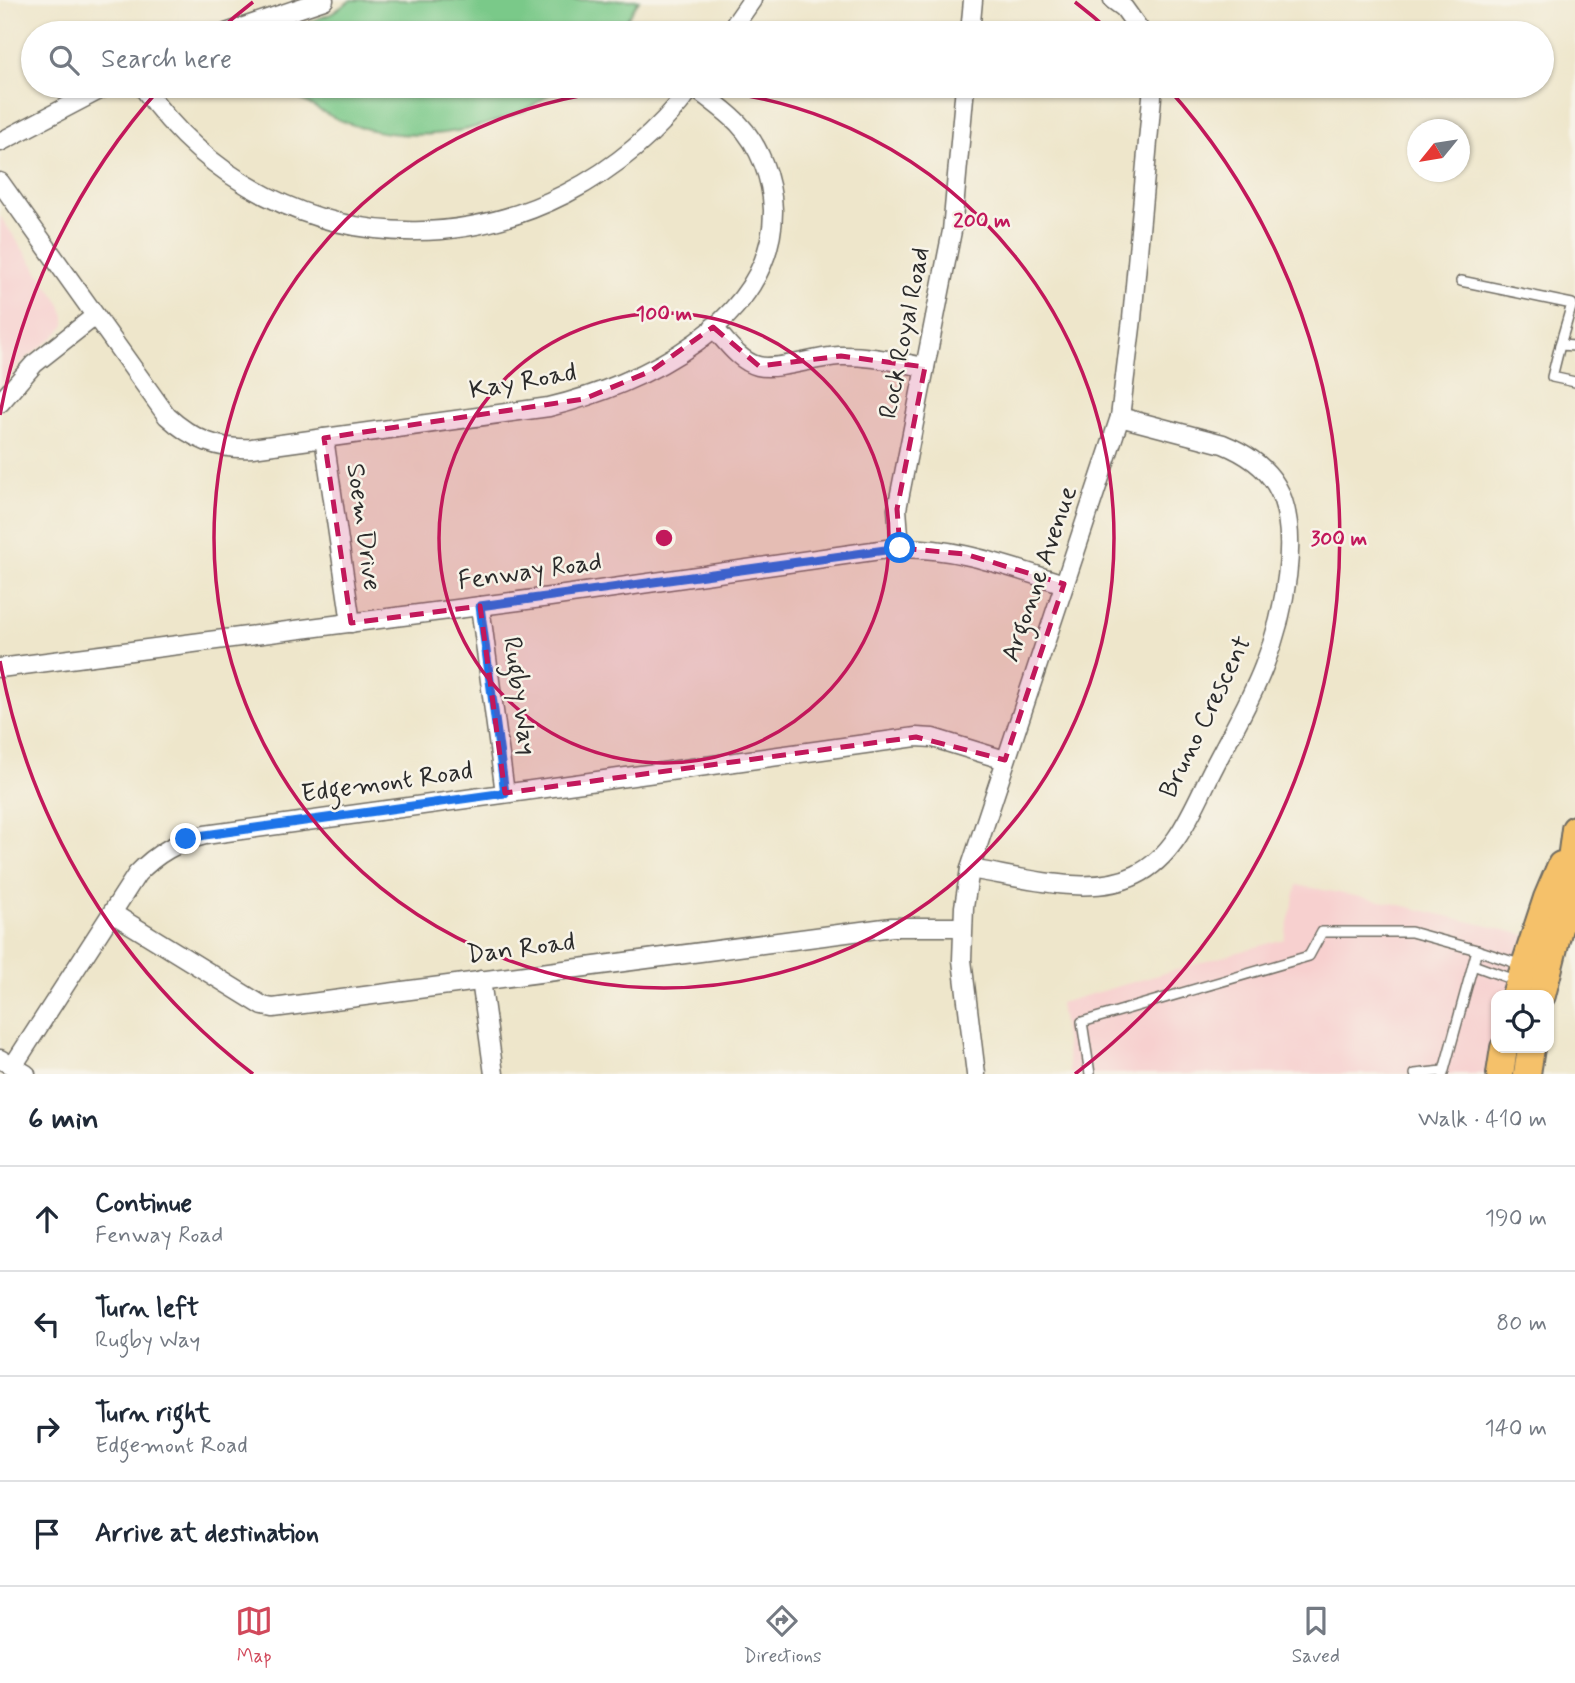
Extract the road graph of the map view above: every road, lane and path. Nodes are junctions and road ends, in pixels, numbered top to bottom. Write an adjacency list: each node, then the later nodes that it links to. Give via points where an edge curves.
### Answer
1 (324, 0): 5 (street)
2 (752, 0): 6 (street)
3 (973, 0): 7 (street)
4 (1113, 0): 8 (street)
5 (262, 21)
6 (737, 21)
7 (971, 21)
8 (1133, 21)
9 (84, 98): 15 (street)
10 (152, 98): 11 (street, via 204,155 262,194 327,219 407,231 476,226 569,194 627,155)
11 (682, 98)
12 (708, 98): 19 (street, Kay Road, via 752,141 762,159 773,202 769,246 761,267 739,302)
13 (964, 98): 22 (street, Rock Royal Road, via 952,231)
14 (1152, 98): 25 (street, Argonne Avenue)
15 (0, 142)
16 (0, 182): 18 (street, Kay Road)
17 (1461, 281): 20 (lane, via 1572,304)
18 (95, 316): 24 (street, via 34,364); 26 (street, Kay Road, via 167,416 197,439 237,449)
19 (713, 327): 22 (street, via 741,356 759,366 841,356); 26 (street, Kay Road, via 651,371 584,399)
20 (1560, 345): 21 (lane); 23 (lane, via 1552,377)
21 (1575, 346)
22 (925, 367): 27 (street, Rock Royal Road, via 897,509)
23 (1575, 382)
24 (0, 403)
25 (1120, 417): 28 (street, Argonne Avenue); 35 (street, Bruno Crescent, via 1239,450 1276,485 1288,522 1288,557 1265,663 1178,834 1155,863 1121,882 1082,887)
26 (324, 438): 30 (street, Soem Drive)
27 (900, 548): 28 (street, Fenway Road, via 965,554); 29 (street, Fenway Road)
28 (1064, 584): 32 (street, Argonne Avenue)
29 (480, 606): 30 (street, Fenway Road); 33 (street, Rugby Way)
30 (351, 623): 31 (street, Fenway Road)
31 (0, 668)
32 (1005, 760): 33 (street, Edgemont Road, via 916,737); 35 (street, Argonne Avenue)
33 (505, 793): 36 (street, Edgemont Road, via 186,839 152,859)
34 (1574, 835): 41 (main road, via 1547,898)
35 (970, 869): 37 (street, Argonne Avenue)
36 (112, 913): 40 (street, Dan Road, via 273,1008); 44 (street, Edgemont Road)
37 (962, 928): 40 (street, Dan Road, via 892,927); 47 (street, Argonne Avenue, via 964,986)
38 (1477, 950): 39 (lane); 41 (lane); 48 (lane, via 1411,932 1322,932 1309,956 1082,1022)
39 (1472, 965): 41 (lane); 45 (lane)
40 (481, 981): 46 (street)
41 (1529, 985)
42 (1503, 1053): 50 (main road)
43 (1530, 1053): 51 (main road)
44 (13, 1066)
45 (1443, 1072): 49 (lane)
46 (494, 1074)
47 (976, 1074)
48 (1090, 1074)
49 (1415, 1074)
50 (1500, 1074)
51 (1527, 1074)

